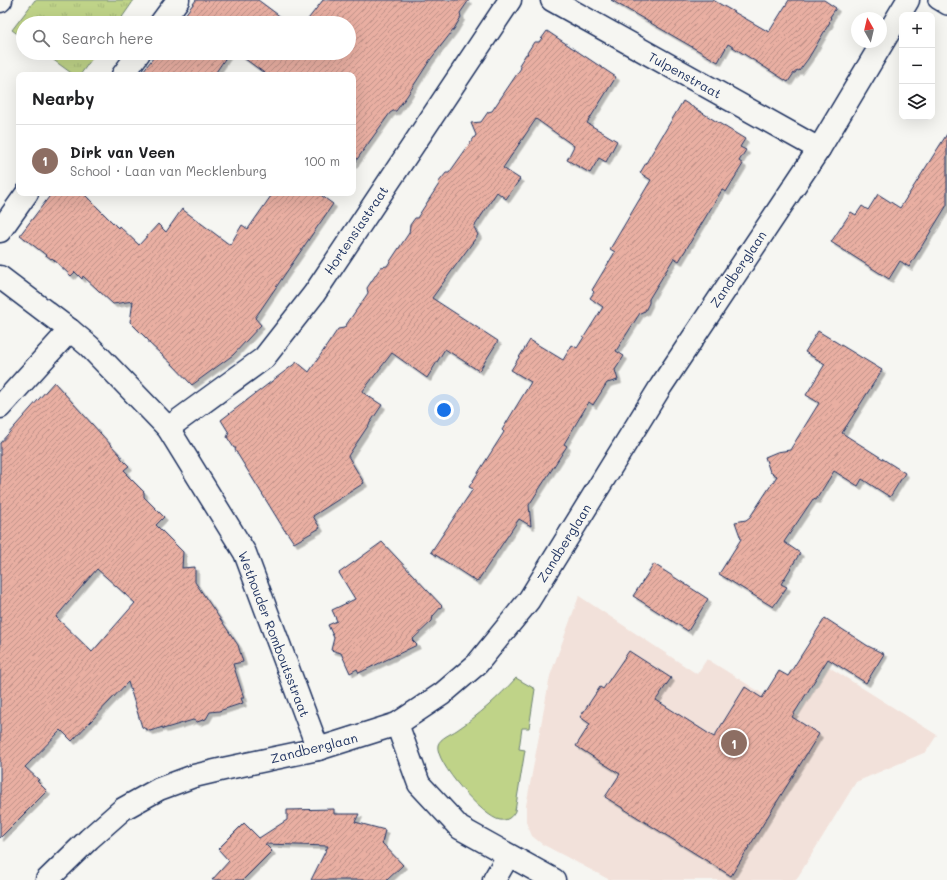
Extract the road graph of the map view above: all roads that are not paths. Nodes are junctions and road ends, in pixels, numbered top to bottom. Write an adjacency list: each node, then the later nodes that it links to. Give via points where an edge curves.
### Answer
1 (178, 0): 7 (street)
2 (510, 0): 16 (street, Hortensiastraat, via 314,294 264,358)
3 (552, 0): 10 (street, Tulpenstraat)
4 (908, 0): 10 (street, Zandberglaan)
5 (937, 0): 6 (lane)
6 (947, 6)
7 (166, 16)
8 (134, 60): 9 (street)
9 (125, 72)
10 (819, 149): 17 (street, Zandberglaan, via 661,386 528,600 477,664 442,694)
11 (25, 196): 12 (street)
12 (0, 231)
13 (0, 277): 14 (street, Wethouder Romboutsstraat)
14 (70, 330): 15 (street); 16 (street, Wethouder Romboutsstraat, via 89,346)
15 (0, 408)
16 (168, 428): 18 (street, Wethouder Romboutsstraat, via 245,553)
17 (397, 724): 18 (street, Zandberglaan); 19 (street, via 419,784 460,828)
18 (318, 749): 20 (street, Zandberglaan, via 194,776 159,789 123,809)
19 (508, 856): 21 (street); 22 (street)
20 (47, 880)
21 (494, 880)
22 (554, 880)

